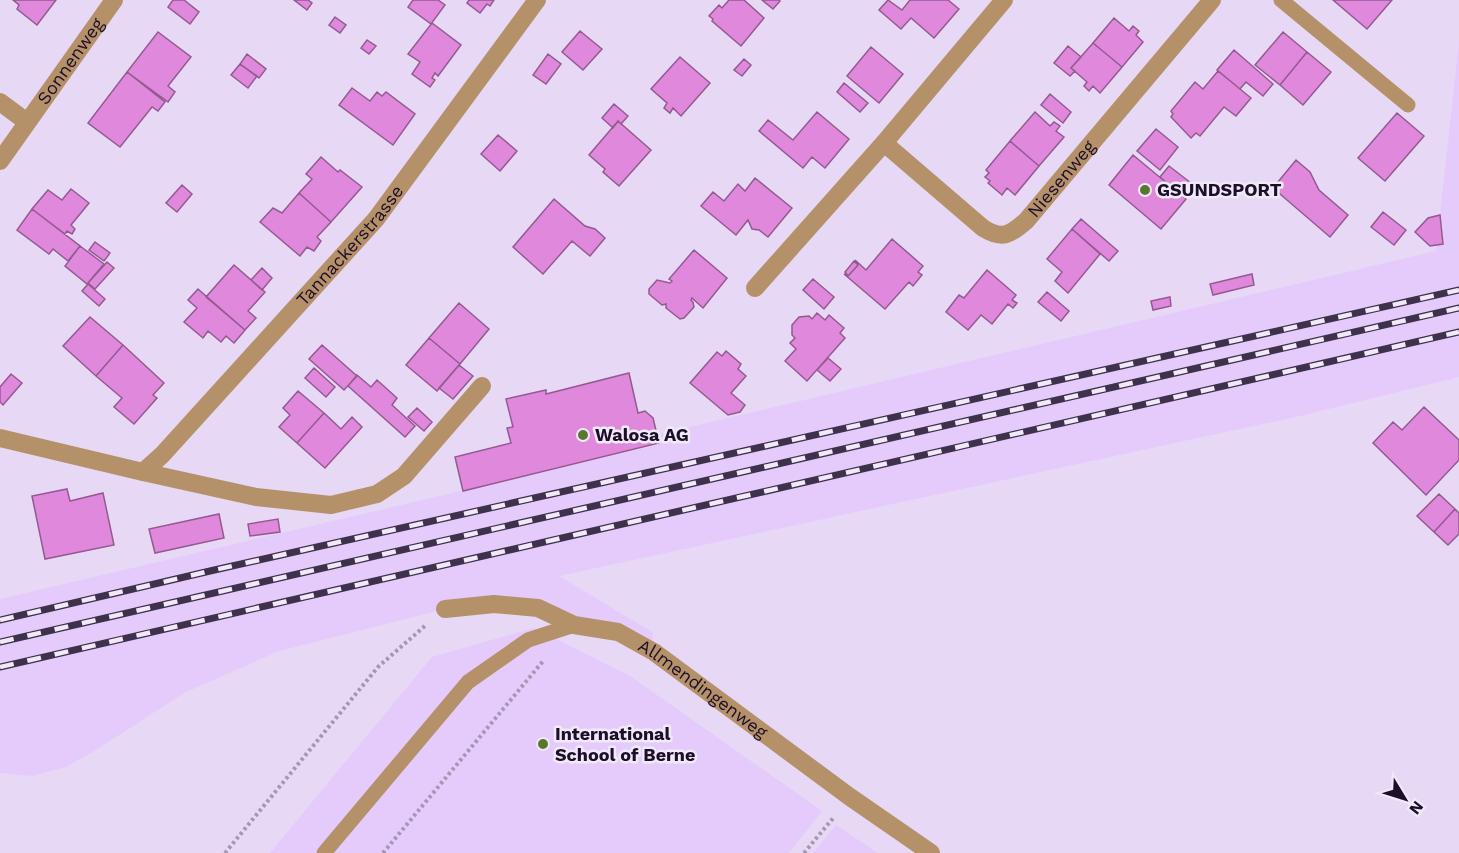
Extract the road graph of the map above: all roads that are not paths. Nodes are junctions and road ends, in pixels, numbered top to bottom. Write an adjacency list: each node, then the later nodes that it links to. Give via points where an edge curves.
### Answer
1 (114, 0): 8 (street, Sonnenweg)
2 (537, 0): 14 (street, Tannackerstrasse, via 376,219)
3 (1004, 0): 9 (street)
4 (1212, 0): 9 (street, Niesenweg, via 1015,231 1003,236 983,228)
5 (1281, 0): 7 (lane)
6 (0, 102): 8 (street, Sonnenweg)
7 (1408, 105)
8 (27, 122): 10 (street, Sonnenweg)
9 (884, 143): 11 (street)
10 (0, 161)
11 (755, 288)
12 (482, 387): 14 (street, via 404,476 377,494 331,505 256,497)
13 (0, 438): 14 (street)
14 (143, 472)
15 (445, 609): 16 (street, Allmendingenweg, via 494,604 538,608)
16 (574, 625): 17 (lane, via 528,640 468,682); 18 (street, Allmendingenweg, via 618,632 654,652)
17 (324, 853)
18 (931, 853)

